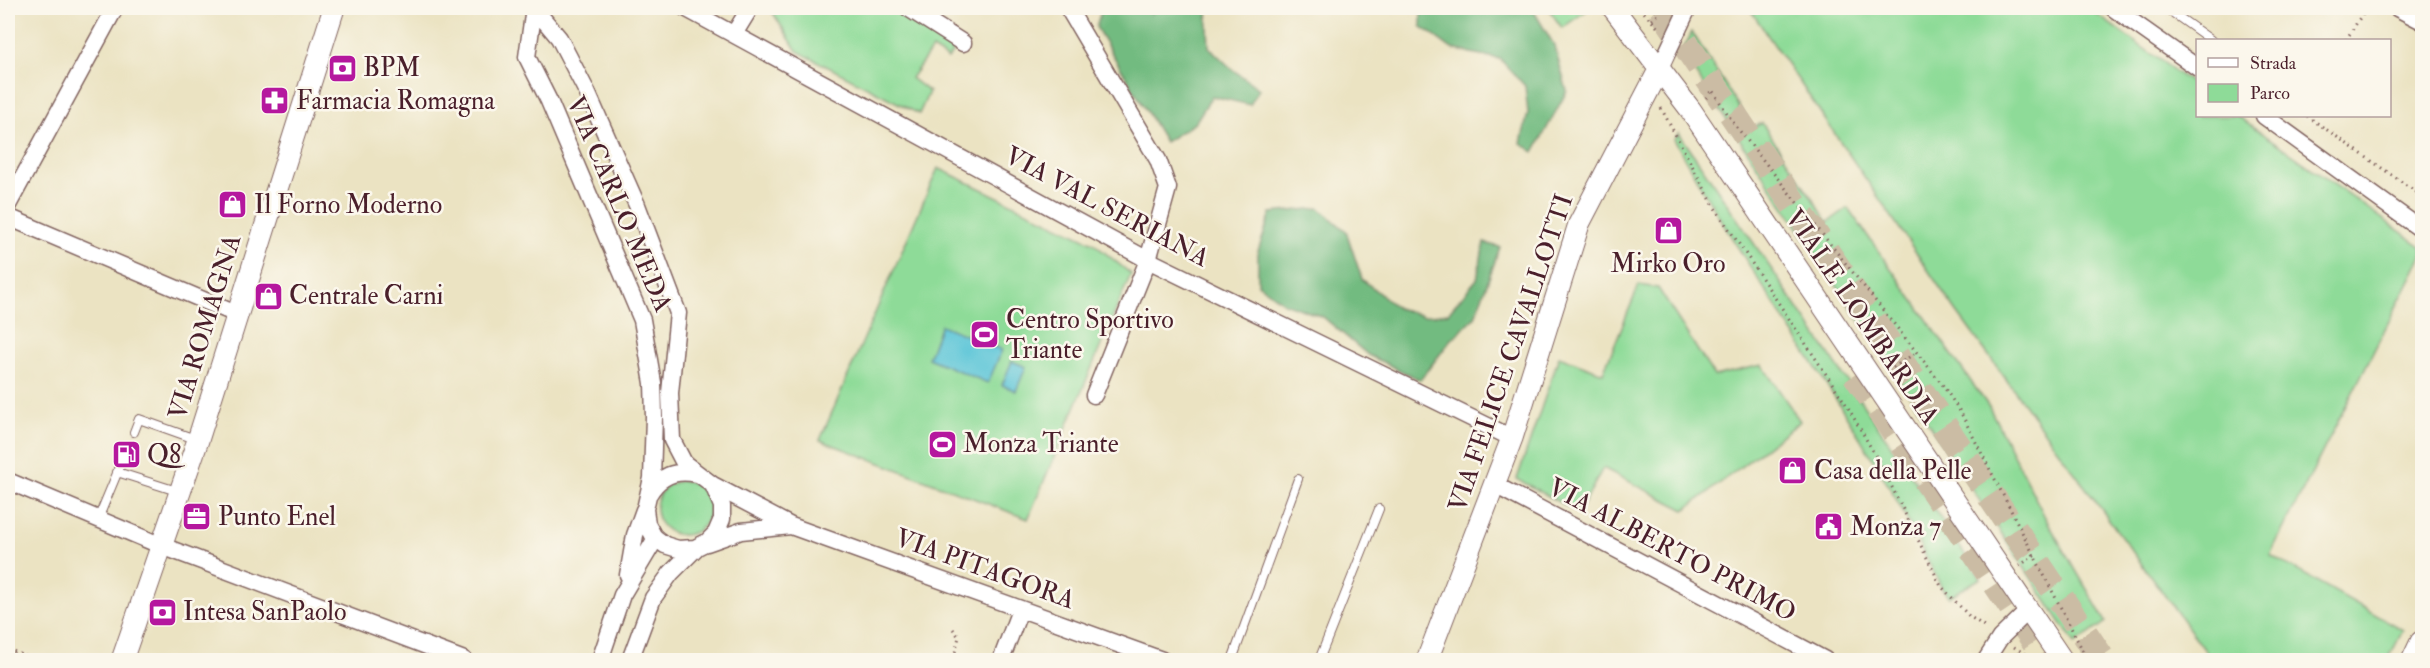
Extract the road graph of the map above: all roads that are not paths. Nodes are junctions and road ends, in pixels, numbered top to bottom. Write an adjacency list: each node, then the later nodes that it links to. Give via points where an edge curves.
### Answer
1 (115, 8): 20 (street)
2 (334, 8): 24 (street, VIA ROMAGNA)
3 (534, 8): 32 (street, VIA CARLO MEDA, via 559,38 587,92 678,313 670,393 671,432 680,459); 36 (street, VIA CARLO MEDA, via 527,57 642,320 654,402 652,478)
4 (685, 8): 14 (street, VIA VAL SERIANA)
5 (750, 8): 14 (street)
6 (908, 8): 16 (street)
7 (1068, 8): 23 (street, via 1158,160 1168,188)
8 (1613, 8): 18 (street, VIALE LOMBARDIA)
9 (1688, 8): 18 (street)
10 (2166, 8): 15 (lane)
11 (2397, 8): 13 (street)
12 (2124, 11): 17 (street)
13 (2422, 21)
14 (734, 34): 23 (street, VIA VAL SERIANA)
15 (2210, 39)
16 (963, 43)
17 (2196, 66)
18 (1659, 70): 27 (street, VIA FELICE CAVALLOTTI, via 1579,224); 45 (street, VIALE LOMBARDIA, via 1690,109)
19 (2265, 117): 22 (street)
20 (8, 205)
21 (8, 217): 24 (street)
22 (2422, 230)
23 (1148, 260): 25 (street); 27 (street, VIA VAL SERIANA)
24 (236, 314): 28 (street, VIA ROMAGNA)
25 (1094, 395)
26 (134, 432): 28 (lane, via 139,419)
27 (1512, 438): 34 (street, VIA FELICE CAVALLOTTI)
28 (198, 440): 35 (street, VIA ROMAGNA)
29 (128, 447): 30 (lane)
30 (117, 472): 35 (lane); 38 (lane)
31 (1298, 479): 53 (lane)
32 (706, 480): 36 (street, VIA CARLO MEDA, via 687,472 671,474 658,482); 39 (street, VIA PITAGORA); 41 (street, VIA CARLO MEDA, via 720,498 722,514 717,531)
33 (8, 481): 38 (street)
34 (1495, 485): 55 (street, VIA FELICE CAVALLOTTI); 56 (street, VIA ALBERTO PRIMO)
35 (180, 492): 42 (street, VIA ROMAGNA)
36 (646, 502): 40 (street, VIA CARLO MEDA, via 647,524); 43 (street, VIA CARLO MEDA, via 635,535)
37 (1379, 509): 54 (lane)
38 (98, 519): 42 (street)
39 (791, 526): 41 (street, VIA PITAGORA, via 741,531); 44 (street, VIA PITAGORA)
40 (656, 538): 41 (street, via 674,549); 43 (street, VIA CARLO MEDA)
41 (701, 545): 50 (street, via 671,573 653,598)
42 (162, 546): 47 (street, VIA ROMAGNA); 48 (street)
43 (626, 588): 49 (street, VIA CARLO MEDA)
44 (1020, 610): 51 (street); 52 (street, VIA PITAGORA)
45 (2029, 610): 57 (street, via 2000,638); 58 (street, VIALE LOMBARDIA)
46 (2422, 643): 59 (main road)
47 (122, 660)
48 (464, 660)
49 (600, 660)
50 (630, 660)
51 (1001, 660)
52 (1162, 660)
53 (1232, 660)
54 (1319, 660)
55 (1427, 660)
56 (1825, 660)
57 (1986, 660)
58 (2062, 660)
59 (2414, 660)

